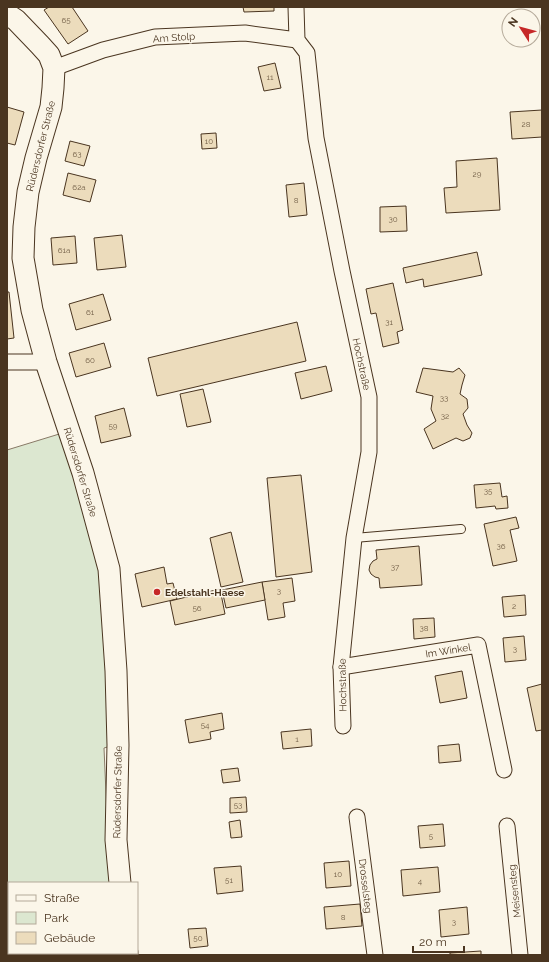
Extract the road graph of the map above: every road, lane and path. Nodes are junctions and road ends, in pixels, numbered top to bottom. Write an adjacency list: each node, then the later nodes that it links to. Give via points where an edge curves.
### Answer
1 (296, 7): 3 (street, Hochstraße)
2 (11, 17): 4 (main road, via 49,55)
3 (297, 40): 4 (street, Am Stolp, via 245,33 155,37 103,50); 8 (street, Hochstraße, via 307,54 316,138 369,397 369,452)
4 (54, 68): 6 (main road, Rüdersdorfer Straße, via 51,107 30,183 23,250 32,310)
5 (7, 362): 6 (street)
6 (46, 362): 14 (main road, Rüdersdorfer Straße, via 83,473 110,569 116,671 116,840)
7 (461, 529): 8 (lane)
8 (354, 538): 9 (street, Hochstraße)
9 (341, 667): 10 (street, Hochstraße); 11 (street, Im Winkel, via 478,645)
10 (343, 726)
11 (504, 770)
12 (357, 817): 15 (street, Drosselsteg)
13 (507, 826): 16 (street, Meisensteg)
14 (120, 882)
15 (375, 955)
16 (520, 955)

